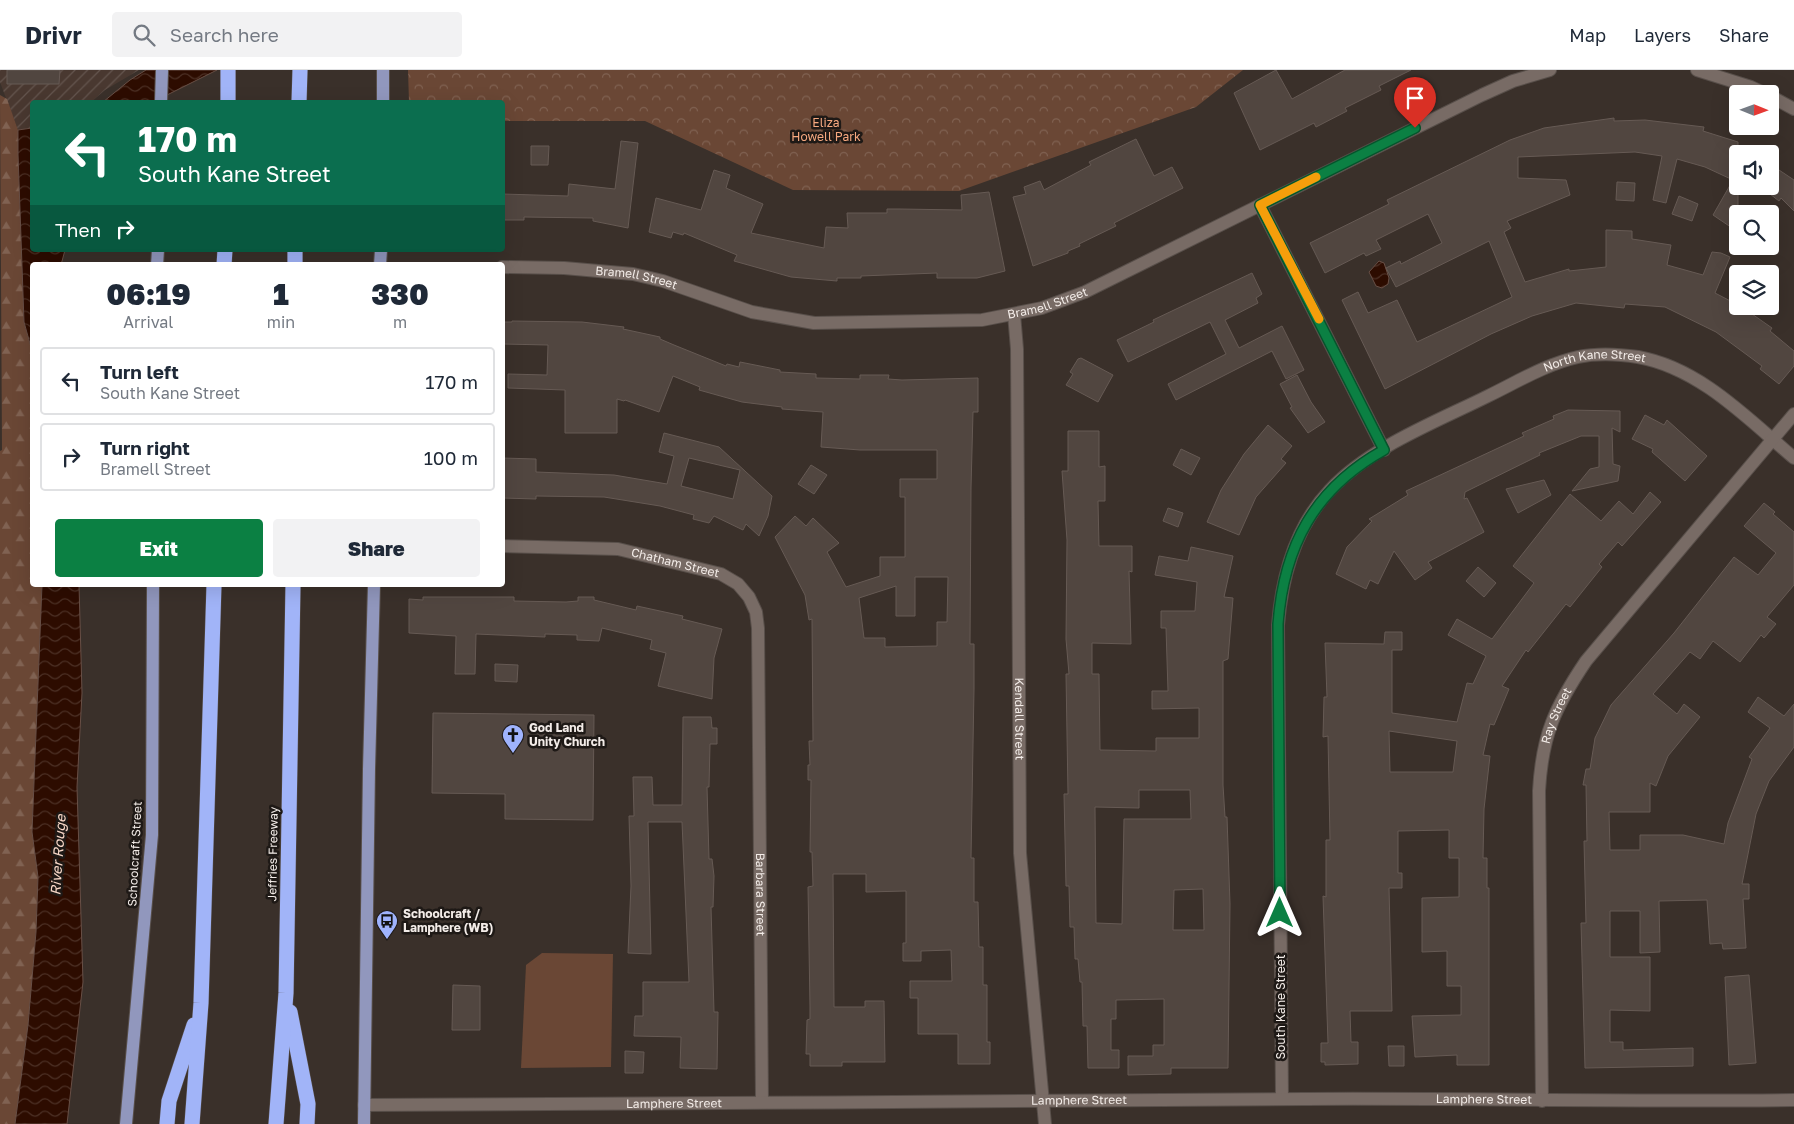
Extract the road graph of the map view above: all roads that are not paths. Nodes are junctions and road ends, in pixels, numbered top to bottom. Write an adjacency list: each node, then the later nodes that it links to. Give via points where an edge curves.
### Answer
1 (162, 70): 8 (main road)
2 (228, 70): 9 (highway)
3 (300, 70): 10 (highway)
4 (383, 70): 11 (main road)
5 (1550, 70): 14 (street, Bramell Street, via 1482,95)
6 (1697, 70): 7 (street)
7 (1746, 85)
8 (161, 100)
9 (228, 100)
10 (299, 100)
11 (383, 100)
12 (1779, 101): 13 (street)
13 (1794, 109)
14 (1260, 205): 16 (street, Bramell Street, via 1085,292 1042,308); 19 (street)
15 (505, 268): 16 (street, Bramell Street, via 564,268 633,274 752,312 814,322 961,322)
16 (1014, 314): 30 (street, Kendall Street, via 1017,349 1020,853)
17 (1794, 414): 18 (street, Ray Street)
18 (1772, 440): 19 (street, North Kane Street, via 1712,390 1682,371 1640,357 1602,354 1551,365); 20 (street, North Kane Street); 32 (street, Ray Street, via 1586,661 1562,696 1548,729 1539,791)
19 (1384, 450): 29 (street, South Kane Street, via 1347,474 1315,509 1294,548 1280,597)
20 (1794, 458)
21 (505, 546): 26 (street, Chatham Street, via 618,549 730,578 749,597 756,612)
22 (153, 587): 35 (main road, Schoolcraft Street, via 152,835)
23 (214, 587): 28 (highway)
24 (293, 587): 27 (highway, Jeffries Freeway)
25 (374, 587): 34 (main road)
26 (759, 687): 33 (street, Barbara Street)
27 (286, 993): 38 (highway, Jeffries Freeway); 39 (highway, via 308,1104)
28 (201, 1003): 36 (highway, via 169,1101); 37 (highway)
29 (1282, 1099): 30 (street, Lamphere Street); 32 (street, Lamphere Street)
30 (1044, 1100): 33 (street, Lamphere Street); 41 (street, Kendall Street)
31 (1794, 1100): 32 (street, Lamphere Street)
32 (1542, 1101)
33 (762, 1102): 34 (street, Lamphere Street, via 570,1106)
34 (364, 1105): 40 (main road)
35 (126, 1124)
36 (167, 1124)
37 (192, 1124)
38 (276, 1124)
39 (307, 1124)
40 (364, 1124)
41 (1045, 1124)

